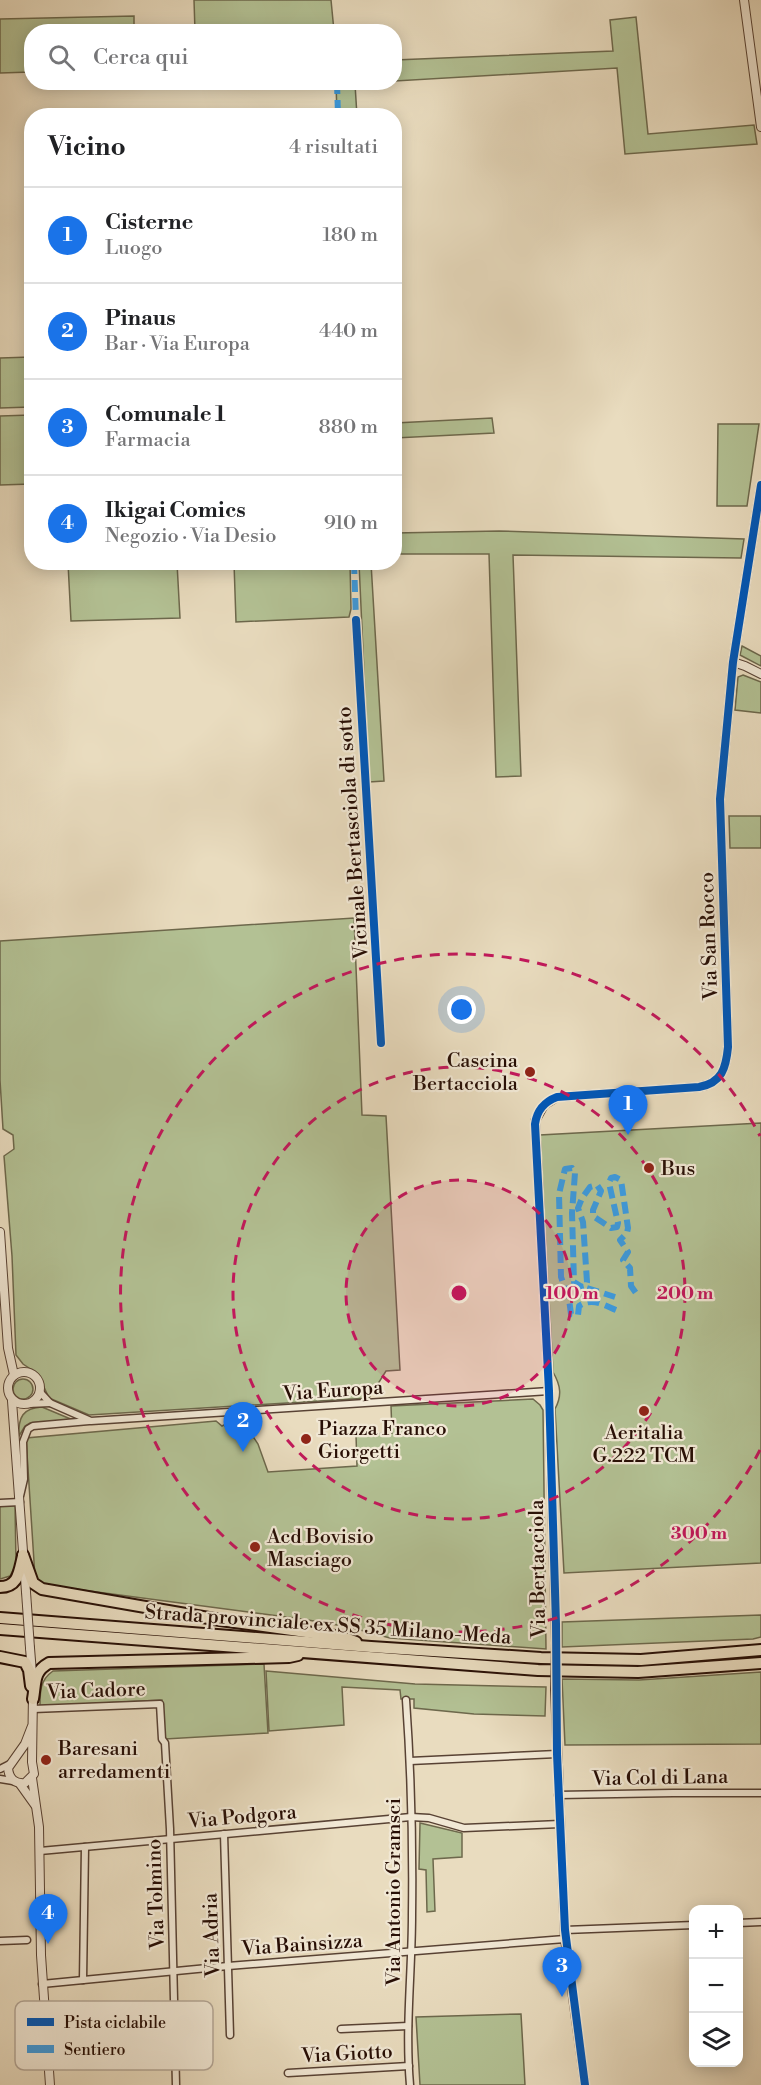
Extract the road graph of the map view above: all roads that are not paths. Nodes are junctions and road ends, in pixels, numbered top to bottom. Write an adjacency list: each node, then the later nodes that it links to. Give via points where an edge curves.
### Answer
1 (744, 0): 2 (street)
2 (758, 84): 3 (street)
3 (761, 127)
4 (761, 485): 5 (street)
5 (733, 662): 6 (street); 7 (street, Via San Rocco, via 720,799 728,1047 725,1070 716,1081 704,1086)
6 (761, 674)
7 (593, 1095): 14 (street, Via Bertacciola, via 550,1100 540,1109 535,1124)
8 (0, 1232): 9 (street)
9 (3, 1307): 10 (street)
10 (10, 1356): 11 (street); 12 (street)
11 (24, 1372): 12 (street); 13 (street, via 35,1376)
12 (14, 1375): 15 (street, via 8,1384)
13 (40, 1392): 16 (street, Via Europa); 17 (street, via 34,1402)
14 (549, 1392): 18 (street, Via Europa); 35 (street, Via Bertacciola, bridge)
15 (12, 1401): 17 (street); 19 (street)
16 (50, 1403): 17 (street, Via Europa); 18 (street, Via Europa)
17 (26, 1405): 19 (street)
18 (91, 1421): 20 (street, via 28,1429 23,1443)
19 (15, 1425): 20 (street)
20 (20, 1501): 21 (street); 22 (street)
21 (0, 1503)
22 (23, 1556): 23 (highway, via 17,1579); 26 (highway, via 33,1583 42,1589 342,1637); 32 (street, bridge)
23 (0, 1587)
24 (0, 1618): 26 (highway, Strada provinciale ex SS 35 Milano-Meda)
25 (0, 1629): 28 (highway, Strada provinciale ex SS 35 Milano-Meda)
26 (370, 1647): 27 (highway, Strada provinciale ex SS 35 Milano-Meda, via 641,1660)
27 (761, 1650)
28 (311, 1652): 30 (highway, Strada provinciale ex SS 35 Milano-Meda, via 538,1670 638,1672); 32 (highway, via 289,1657 49,1663 37,1674)
29 (0, 1658): 32 (highway, via 27,1665)
30 (761, 1663)
31 (406, 1700): 37 (street, Via Antonio Gramsci)
32 (33, 1701): 33 (street, Via Cadore); 34 (street)
33 (160, 1704): 49 (street, Via Tolmino)
34 (32, 1726): 36 (street); 38 (street)
35 (556, 1754): 37 (street); 44 (street, Via Bertacciola)
36 (13, 1761): 38 (street, via 25,1757); 39 (street); 42 (street, via 9,1773)
37 (410, 1761): 46 (street, Via Antonio Gramsci)
38 (32, 1762): 40 (street)
39 (0, 1768)
40 (32, 1778): 42 (street); 45 (street)
41 (0, 1779): 42 (street)
42 (17, 1782): 45 (street)
43 (761, 1793): 44 (street, Via Col di Lana)
44 (558, 1796): 47 (street, Via Bertacciola)
45 (36, 1807): 51 (street)
46 (411, 1817): 47 (street, Via Podgora, via 464,1828); 48 (street, Via Podgora); 59 (street, Via Antonio Gramsci)
47 (560, 1824): 55 (street, Via Bertacciola)
48 (224, 1834): 49 (street, Via Podgora); 60 (street, Via Adria)
49 (170, 1839): 50 (street, Via Podgora); 61 (street, Via Tolmino)
50 (85, 1847): 51 (street, Via Podgora); 62 (street)
51 (40, 1851): 63 (street)
52 (761, 1922): 53 (street)
53 (743, 1923)
54 (689, 1925): 55 (street)
55 (565, 1930): 56 (street, Via Bertacciola)
56 (565, 1939): 59 (street, Via Bainsizza); 74 (street, Via Bertacciola)
57 (27, 1940): 58 (street)
58 (0, 1941)
59 (410, 1951): 60 (street, Via Bainsizza); 66 (street, Via Antonio Gramsci)
60 (228, 1966): 61 (street, Via Bainsizza); 68 (street, Via Adria)
61 (173, 1971): 62 (street, Via Bainsizza); 65 (street, Via Tolmino)
62 (83, 1980): 63 (street, Via Bainsizza)
63 (42, 1984): 64 (street)
64 (43, 2001)
65 (174, 2001)
66 (408, 2026): 67 (street); 69 (street, Via Antonio Gramsci)
67 (341, 2029)
68 (230, 2035)
69 (409, 2066): 71 (street, Via Giotto); 73 (street, Via Antonio Gramsci)
70 (49, 2070): 72 (street)
71 (288, 2073)
72 (50, 2085)
73 (410, 2085)
74 (585, 2085)

